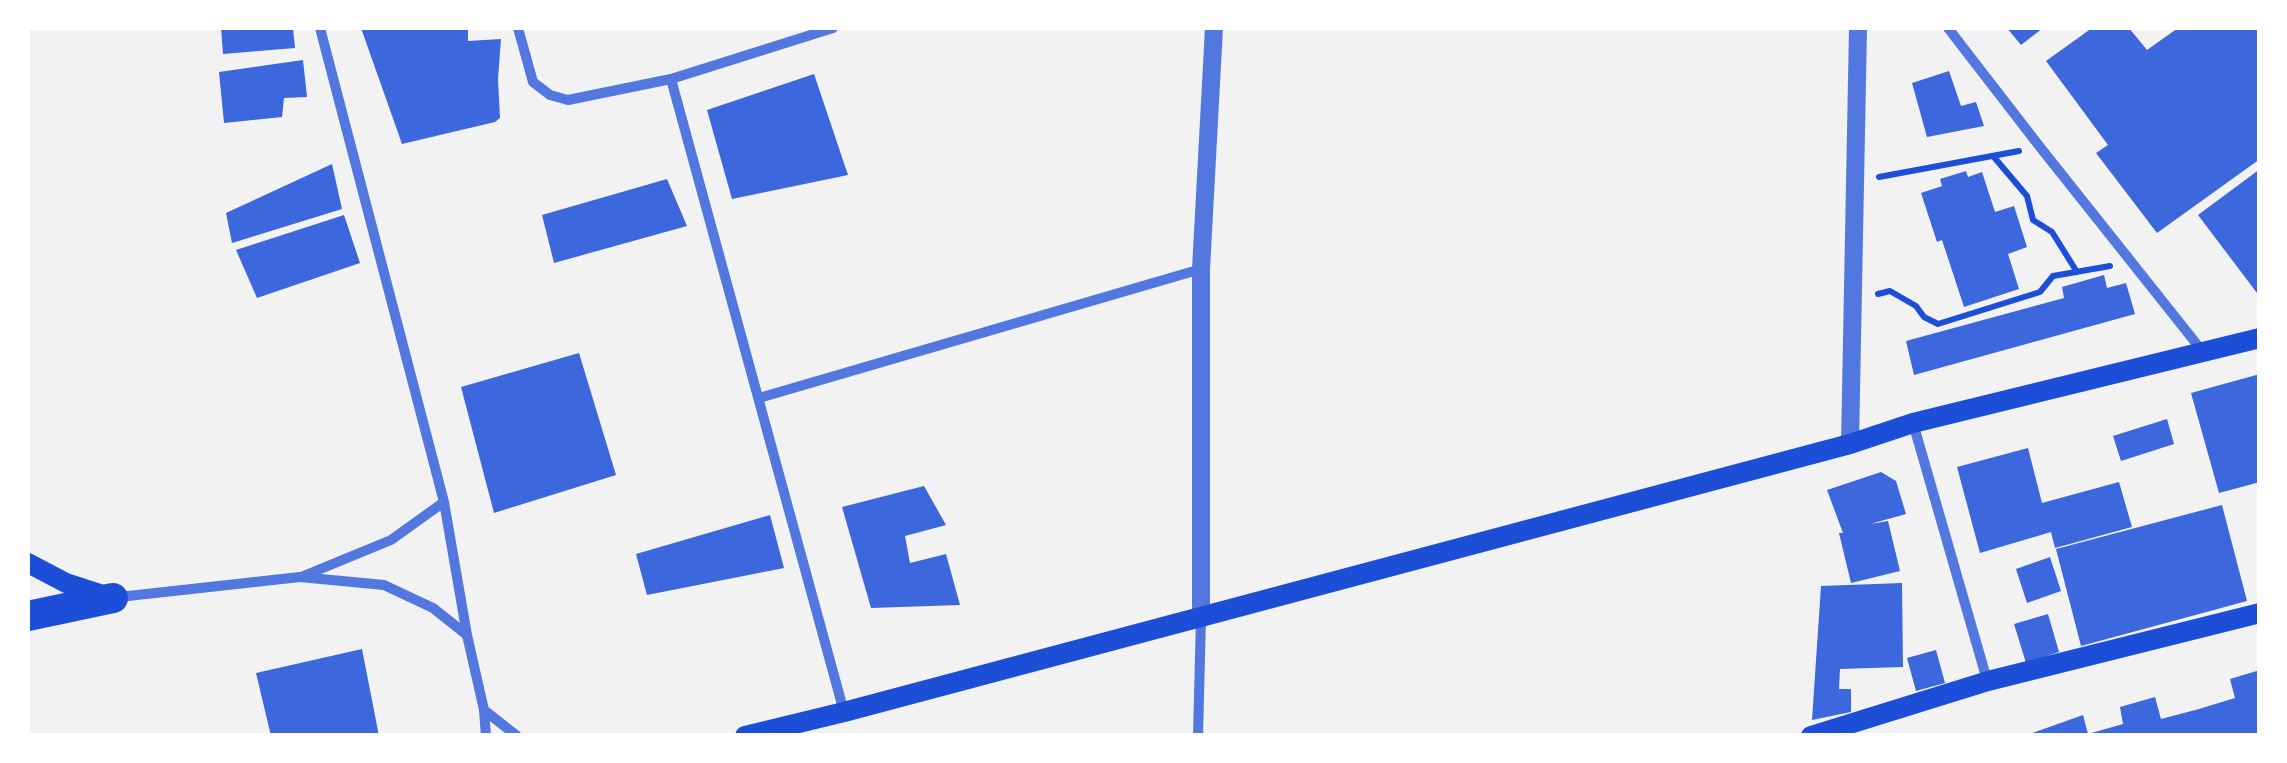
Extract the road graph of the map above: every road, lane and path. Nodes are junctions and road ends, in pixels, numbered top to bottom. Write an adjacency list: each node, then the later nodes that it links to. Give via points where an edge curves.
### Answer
1 (320, 28): 20 (street)
2 (518, 28): 7 (street, via 533,82 550,95 568,100)
3 (832, 28): 7 (street)
4 (1214, 28): 12 (street)
5 (1858, 28): 10 (street)
6 (1948, 28): 8 (street)
7 (672, 79): 17 (street)
8 (2040, 147): 9 (path); 11 (street)
9 (1994, 156): 10 (path); 13 (path, via 2027,196 2033,220 2052,232)
10 (1855, 182): 14 (street)
11 (2131, 262): 13 (path); 16 (street)
12 (1201, 268): 17 (street); 26 (street)
13 (2076, 272): 14 (path, via 2053,276 2040,292 1938,324 1890,291)
14 (1852, 300): 19 (street)
15 (2260, 338): 16 (main road)
16 (2203, 352): 18 (main road)
17 (759, 398): 30 (street)
18 (1913, 423): 19 (main road); 28 (street)
19 (1850, 444): 26 (main road)
20 (444, 502): 22 (street, via 391,540); 27 (street)
21 (28, 563): 23 (main road)
22 (300, 577): 23 (street); 27 (street, via 384,585 433,608)
23 (113, 598): 25 (highway)
24 (2260, 613): 28 (main road)
25 (28, 616)
26 (1201, 616): 30 (main road); 35 (street)
27 (467, 635): 29 (street)
28 (1988, 681): 31 (main road)
29 (484, 710): 32 (street); 33 (street)
30 (844, 712): 34 (main road)
31 (1824, 733)
32 (486, 736)
33 (517, 736)
34 (746, 736)
35 (1198, 736)

